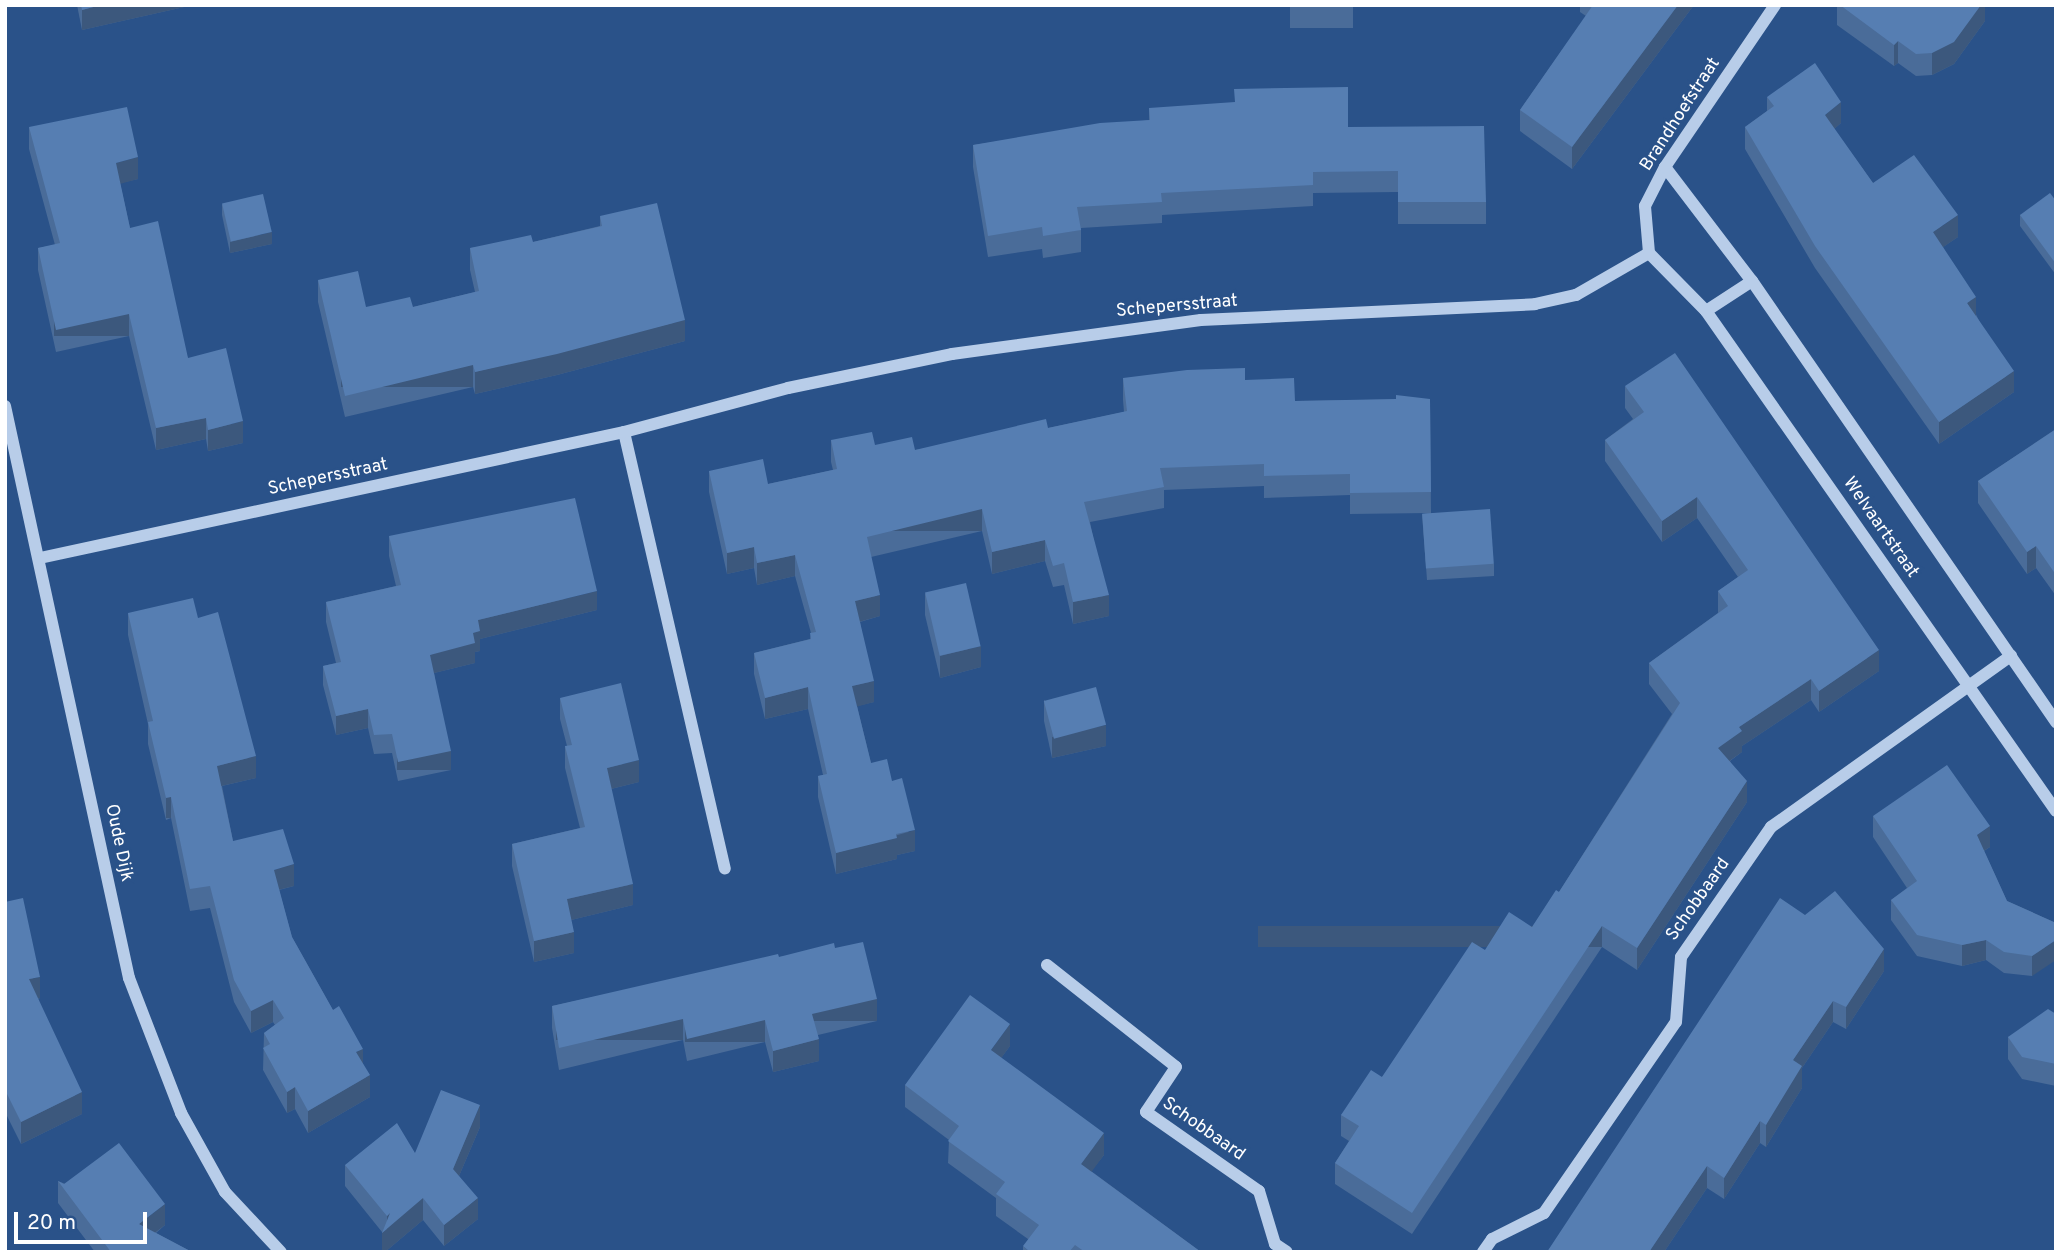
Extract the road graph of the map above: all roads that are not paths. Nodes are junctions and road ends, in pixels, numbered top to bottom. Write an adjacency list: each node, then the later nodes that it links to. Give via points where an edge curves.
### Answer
1 (1776, 5): 2 (street, Brandhoefstraat)
2 (1665, 167): 3 (street, Brandhoefstraat, via 1645,206); 4 (street, Welvaartstraat)
3 (1649, 253): 5 (street); 7 (street, Schepersstraat, via 1576,295 1535,304 1201,320 1080,334 788,388)
4 (1752, 281): 5 (street); 9 (street, Welvaartstraat)
5 (1706, 311): 10 (street, Welvaartstraat)
6 (5, 406): 8 (street, Oude Dijk)
7 (624, 432): 8 (street, Schepersstraat); 13 (street)
8 (40, 558): 15 (street, Oude Dijk, via 128,978 181,1113 225,1192)
9 (2011, 656): 10 (street, Schobbaard); 11 (street, Welvaartstraat)
10 (1969, 687): 12 (street, Welvaartstraat); 17 (street, Schobbaard, via 1771,827 1681,957 1676,1022 1544,1213 1492,1239)
11 (2056, 722)
12 (2056, 811)
13 (725, 868)
14 (1047, 965): 16 (street, Schobbaard, via 1176,1066 1146,1112 1259,1191 1275,1244)
15 (281, 1252)
16 (1287, 1252)
17 (1483, 1252)

